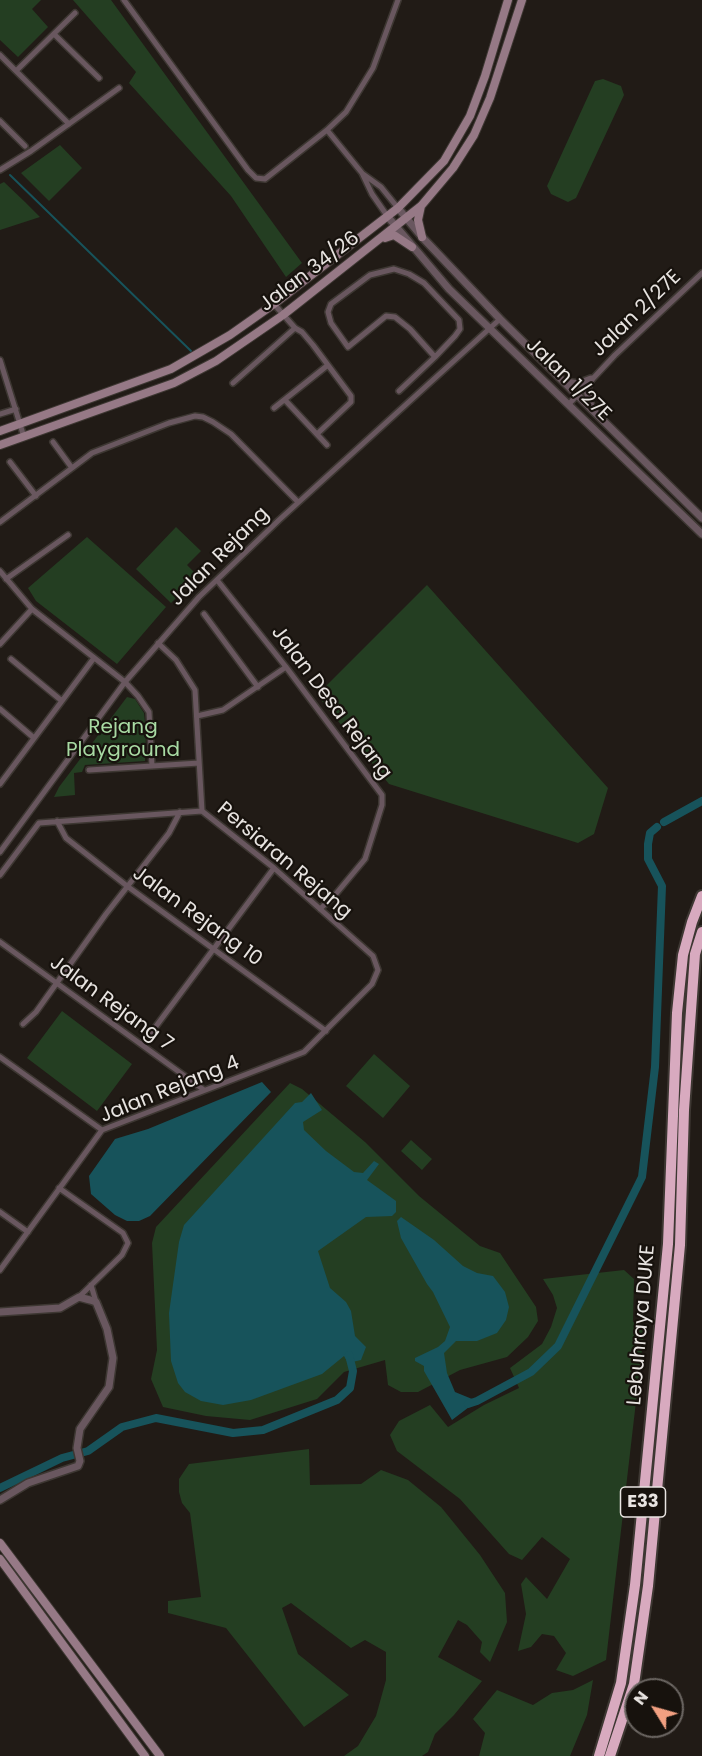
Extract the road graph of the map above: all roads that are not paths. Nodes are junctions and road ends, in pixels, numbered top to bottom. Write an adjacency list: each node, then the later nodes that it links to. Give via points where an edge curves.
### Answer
1 (124, 0): 13 (street, via 256,178 265,179)
2 (398, 0): 13 (street, via 373,68 346,112)
3 (508, 0): 18 (main road, Jalan 34/26, via 470,116 444,161)
4 (522, 0): 17 (main road, Jalan 34/26, via 474,135)
5 (75, 13): 6 (street)
6 (54, 34): 8 (street); 9 (street)
7 (0, 55): 8 (street)
8 (16, 70): 12 (street)
9 (99, 78)
10 (119, 88): 12 (street)
11 (0, 121): 14 (street)
12 (69, 124): 15 (street)
13 (327, 130): 16 (street)
14 (25, 146)
15 (0, 170)
16 (362, 173): 18 (street, via 381,187); 19 (street)
17 (421, 206): 20 (main road, Jalan 34/26); 22 (main road, via 418,220)
18 (398, 208): 19 (main road, Jalan 34/26); 20 (street, Jalan 1/27E)
19 (388, 217): 21 (street, Jalan 1/27E); 28 (main road, Jalan 34/26)
20 (406, 218): 21 (main road, Jalan 34/26); 22 (street, Jalan 1/27E)
21 (396, 226): 23 (main road, Jalan 34/26); 24 (street, Jalan 1/27E)
22 (422, 237): 30 (street, Jalan 1/27E)
23 (376, 242): 24 (main road, via 394,235); 29 (main road, Jalan 34/26)
24 (412, 247): 26 (street, Jalan 1/27E)
25 (702, 273): 36 (street, Jalan 2/27E)
26 (449, 289): 27 (street); 32 (street, Jalan 1/27E)
27 (438, 298): 33 (street, via 461,325); 33 (street, via 424,283 394,269 370,275 331,304 328,312 348,346 386,316 394,316)
28 (274, 304): 29 (street); 47 (main road, Jalan 34/26, via 171,369)
29 (283, 315): 31 (street); 50 (main road, Jalan 34/26, via 216,361 174,383)
30 (500, 319): 32 (street, Jalan Rejang); 37 (street, Jalan 1/27E)
31 (295, 328): 35 (street); 38 (street)
32 (491, 328): 42 (street, Jalan 1/27E); 57 (street, Jalan Rejang)
33 (435, 357): 39 (street)
34 (0, 360): 44 (street)
35 (328, 365): 41 (street); 49 (street, via 351,396 351,402)
36 (591, 380): 37 (street, via 578,384); 40 (street, Jalan 2/27E); 45 (street, via 587,390)
37 (564, 381): 40 (street, Jalan 1/27E)
38 (233, 383)
39 (399, 391)
40 (577, 395): 42 (street, Jalan 2/27E); 45 (street, Jalan 1/27E)
41 (285, 400): 43 (street); 49 (street)
42 (569, 404): 60 (street, Jalan 1/27E)
43 (274, 408)
44 (16, 409): 46 (street); 47 (street)
45 (592, 409): 58 (street, Jalan 1/27E)
46 (0, 414)
47 (21, 424): 48 (main road, Jalan 34/26); 50 (street)
48 (0, 431)
49 (317, 434): 53 (street)
50 (24, 436): 52 (main road, Jalan 34/26)
51 (53, 442): 55 (street)
52 (0, 445)
53 (327, 445)
54 (10, 462): 56 (street)
55 (72, 468): 56 (street); 57 (street, via 92,453 169,423 203,417 240,442)
56 (36, 496): 59 (street)
57 (298, 502): 64 (street, Jalan Rejang)
58 (702, 518)
59 (0, 522)
60 (702, 534)
61 (68, 535): 63 (street)
62 (0, 571): 63 (street)
63 (6, 579): 65 (street)
64 (217, 580): 67 (street, Jalan Rejang); 71 (street, Jalan Desa Rejang)
65 (32, 609): 68 (street); 70 (street)
66 (204, 614): 73 (street)
67 (158, 643): 72 (street, Jalan Rejang); 76 (street, via 192,683)
68 (0, 644)
69 (11, 658): 74 (street)
70 (94, 658): 72 (street); 74 (street)
71 (286, 667): 73 (street); 90 (street, Jalan Desa Rejang, via 382,795 365,859)
72 (125, 682): 79 (street, via 148,712); 85 (street, Jalan Rejang)
73 (258, 687): 76 (street, via 223,710)
74 (62, 701): 77 (street)
75 (0, 709): 77 (street)
76 (197, 716): 78 (street)
77 (34, 738): 81 (street)
78 (199, 763): 79 (street); 82 (street)
79 (152, 766): 80 (street)
80 (88, 770)
81 (0, 784)
82 (202, 811): 83 (street, Persiaran Rejang); 86 (street, Persiaran Rejang)
83 (180, 812): 84 (street, Persiaran Rejang); 88 (street, via 169,833)
84 (57, 821): 87 (street, Persiaran Rejang, via 39,823); 88 (street, Jalan Rejang 10, via 66,838)
85 (0, 852)
86 (274, 868): 90 (street, Persiaran Rejang); 93 (street)
87 (0, 875)
88 (127, 886): 93 (street, Jalan Rejang 10); 95 (street)
89 (702, 896): 118 (highway, Lebuhraya DUKE / E33, via 683,955 677,1013 668,1244 635,1585 621,1683)
90 (320, 909): 94 (street, Persiaran Rejang, via 373,956)
91 (702, 932): 119 (highway, Lebuhraya DUKE / E33, via 695,954 680,1245 649,1574 634,1684)
92 (0, 942): 95 (street, Jalan Rejang 7)
93 (214, 948): 96 (street, Jalan Rejang 10); 100 (street)
94 (378, 970): 98 (street, Jalan Rejang 4, via 372,984)
95 (57, 983): 97 (street); 100 (street, Jalan Rejang 7)
96 (316, 1023): 98 (street); 99 (street)
97 (23, 1024)
98 (328, 1029): 99 (street, Jalan Rejang 4)
99 (317, 1040): 103 (street, Jalan Rejang 4, via 299,1054)
100 (142, 1045): 103 (street, Jalan Rejang 7)
101 (2, 1058): 102 (street); 104 (street)
102 (0, 1066)
103 (204, 1090): 104 (street, Jalan Rejang 4)
104 (102, 1130): 105 (street, Jalan Rejang 4)
105 (59, 1188): 107 (street, Jalan Rejang 4); 109 (street, via 123,1233 129,1243)
106 (0, 1212): 107 (street)
107 (28, 1232): 108 (street, Jalan Rejang 4)
108 (0, 1270)
109 (91, 1285): 110 (street); 111 (street)
110 (79, 1297): 111 (street); 112 (street, via 60,1308)
111 (96, 1302): 113 (street, via 113,1358 109,1387 80,1428 80,1461 76,1467 28,1483)
112 (0, 1312)
113 (0, 1500)
114 (0, 1542): 117 (main road)
115 (0, 1559): 116 (main road)
116 (145, 1756)
117 (159, 1756)
118 (599, 1756)
119 (610, 1756)

